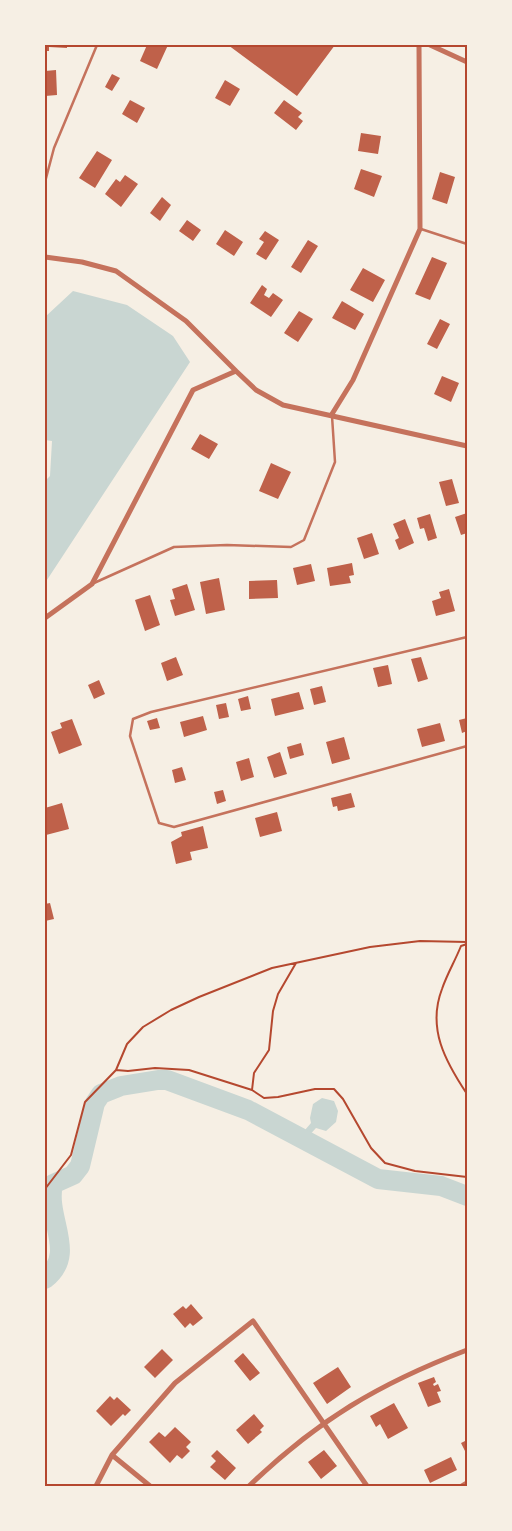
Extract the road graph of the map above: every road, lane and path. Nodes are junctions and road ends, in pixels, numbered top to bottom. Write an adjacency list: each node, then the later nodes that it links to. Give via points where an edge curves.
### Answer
1 (97, 45): 5 (lane, via 54,148)
2 (419, 45): 6 (street)
3 (430, 45): 4 (street)
4 (467, 62)
5 (45, 182)
6 (420, 229): 7 (lane); 10 (street, via 353,380)
7 (467, 244)
8 (45, 257): 9 (street, via 116,271 186,321)
9 (236, 371): 10 (street, via 256,390 283,405); 12 (street, via 194,390)
10 (332, 414): 11 (street); 12 (lane, via 335,462 304,540 291,547 174,547)
11 (467, 446)
12 (92, 584): 13 (street)
13 (45, 618)
14 (467, 637): 15 (lane, via 151,712 133,719 130,736 159,823 174,827)
15 (467, 746)
16 (467, 943): 17 (path, via 420,941 370,947); 20 (path, via 461,946 442,988 435,1025 456,1077)
17 (296, 963): 18 (path, via 272,968 171,1010 134,1035); 19 (path, via 278,994 269,1050 254,1073)
18 (116, 1070): 19 (path, via 188,1070); 22 (path, via 85,1102 71,1154)
19 (252, 1090): 21 (path, via 264,1098 278,1098 315,1089 334,1089 384,1163 414,1171)
20 (467, 1094)
21 (467, 1177)
22 (45, 1189)
23 (467, 1350): 24 (street, via 380,1387)
24 (323, 1422): 25 (street, via 253,1321 175,1383); 29 (street); 30 (street)
25 (112, 1455): 27 (street); 28 (street)
26 (467, 1483): 31 (street)
27 (96, 1486)
28 (150, 1486)
29 (249, 1486)
30 (367, 1486)
31 (462, 1486)

